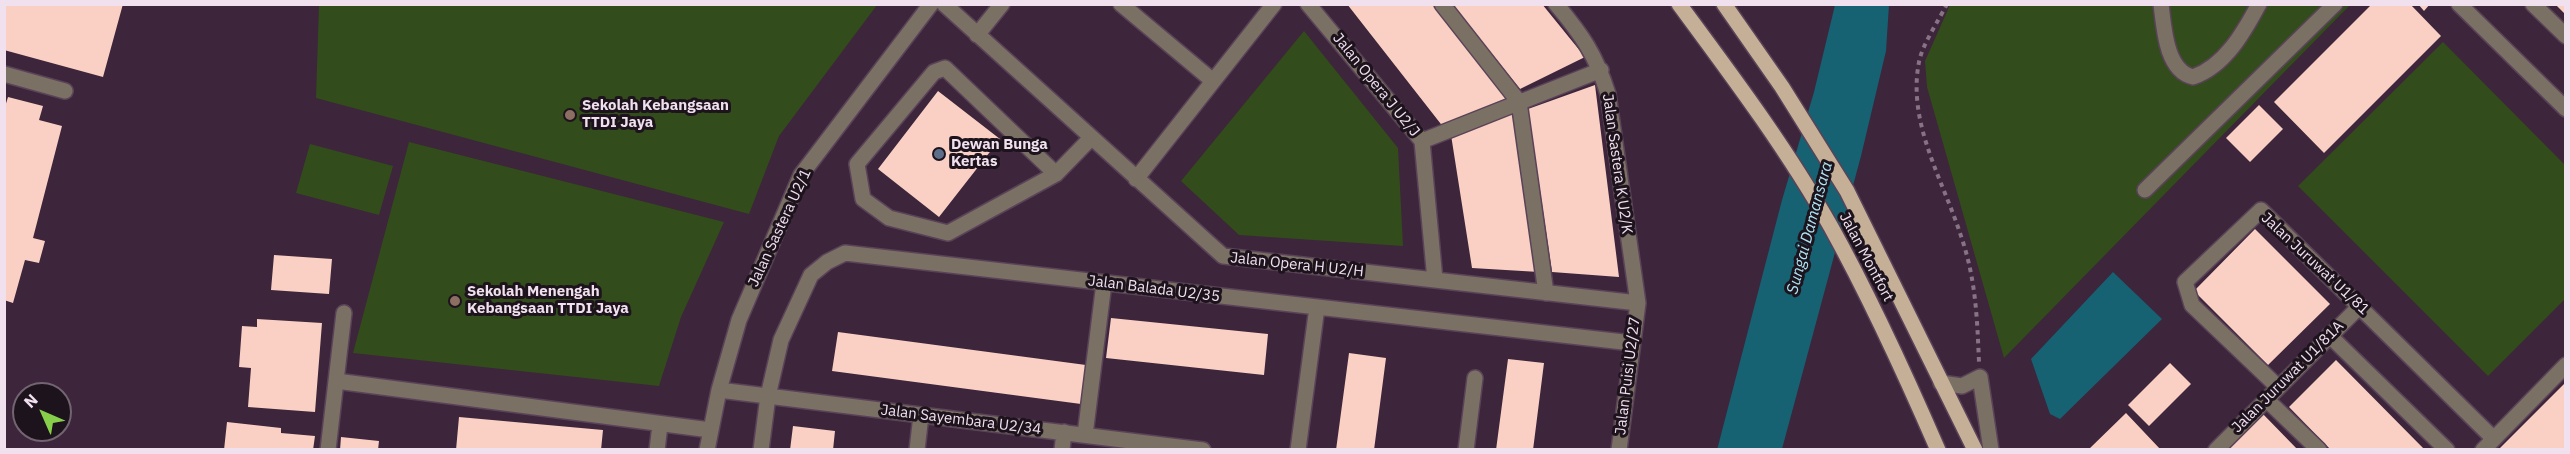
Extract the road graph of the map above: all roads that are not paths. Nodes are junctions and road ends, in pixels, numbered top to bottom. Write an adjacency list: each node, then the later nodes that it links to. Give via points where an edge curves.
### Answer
1 (931, 4): 43 (street, Jalan Sastera U2/1, via 801,175 739,320)
2 (944, 4): 16 (street, Jalan Opera H U2/H)
3 (1002, 4): 16 (street)
4 (1121, 4): 20 (street)
5 (1274, 4): 20 (street)
6 (1442, 4): 22 (street)
7 (1556, 4): 18 (street, Jalan Sastera K U2/K, via 1583,37)
8 (1679, 4): 62 (main road, Jalan Montfort, via 1764,120 1830,227 1892,347)
9 (1724, 4): 41 (main road, Jalan Montfort, via 1847,191)
10 (2161, 4): 11 (street, via 2174,64 2193,77 2211,68 2241,38)
11 (2259, 4)
12 (2335, 4): 28 (street)
13 (2458, 4): 23 (street)
14 (2533, 4): 17 (street)
15 (1316, 7): 25 (street, Jalan Opera J U2/J)
16 (977, 35): 24 (street, Jalan Opera H U2/H)
17 (2565, 36)
18 (1600, 70): 22 (street); 32 (street, Jalan Sastera K U2/K, via 1608,94)
19 (4, 74): 21 (street)
20 (1213, 81): 27 (street)
21 (65, 91)
22 (1519, 102): 25 (street); 31 (street)
23 (2565, 109)
24 (1091, 138): 26 (street); 27 (street, Jalan Opera H U2/H)
25 (1422, 141): 29 (street, Jalan Opera J U2/J)
26 (1056, 174): 26 (street, via 948,233 889,218 863,199 857,164 934,72 945,68)
27 (1136, 179): 29 (street, Jalan Opera H U2/H, via 1223,256)
28 (2145, 190)
29 (1435, 280): 31 (street, Jalan Opera H U2/H)
30 (1104, 283): 34 (street, Jalan Balada U2/35); 44 (street, Jalan Balada U2/35, via 845,253 811,275 781,340); 50 (street)
31 (1546, 293): 32 (street, Jalan Opera H U2/H)
32 (1638, 303): 37 (street, Jalan Puisi U2/27)
33 (2360, 306): 36 (street, Jalan Juruwat U1/81A); 42 (street, Jalan Juruwat U1/81, via 2261,210 2185,282 2192,305); 51 (street, Jalan Juruwat U1/81)
34 (1317, 307): 37 (street, Jalan Balada U2/35); 59 (street)
35 (344, 313): 40 (street)
36 (2330, 335): 42 (street, Jalan Juruwat U1/81A); 67 (street)
37 (1632, 343): 61 (street, Jalan Puisi U2/27)
38 (2565, 365): 51 (street)
39 (1475, 378): 60 (street)
40 (336, 381): 47 (street); 52 (street)
41 (1941, 382): 63 (main road, Jalan Montfort); 64 (street, via 1962,386 1980,377)
42 (2278, 387): 45 (street, Jalan Juruwat U1/81A)
43 (719, 390): 44 (street, Jalan Sayembara U2/34); 48 (street, Jalan Sastera U2/1)
44 (768, 396): 46 (street, Jalan Sayembara U2/34); 55 (street, Jalan Balada U2/35)
45 (2266, 399): 65 (street, Jalan Juruwat U1/81A); 66 (street)
46 (921, 415): 49 (street, Jalan Sayembara U2/34); 56 (street)
47 (660, 425): 48 (street); 53 (street)
48 (710, 430): 54 (street, Jalan Sastera U2/1)
49 (1064, 432): 50 (street, Jalan Sayembara U2/34); 57 (street)
50 (1085, 435): 58 (street, Jalan Sayembara U2/34)
51 (2488, 444)
52 (328, 450)
53 (657, 450)
54 (707, 450)
55 (761, 450)
56 (917, 450)
57 (1062, 450)
58 (1203, 450)
59 (1298, 450)
60 (1466, 450)
61 (1619, 450)
62 (1938, 450)
63 (1975, 450)
64 (1991, 450)
65 (2216, 450)
66 (2319, 450)
67 (2447, 450)

